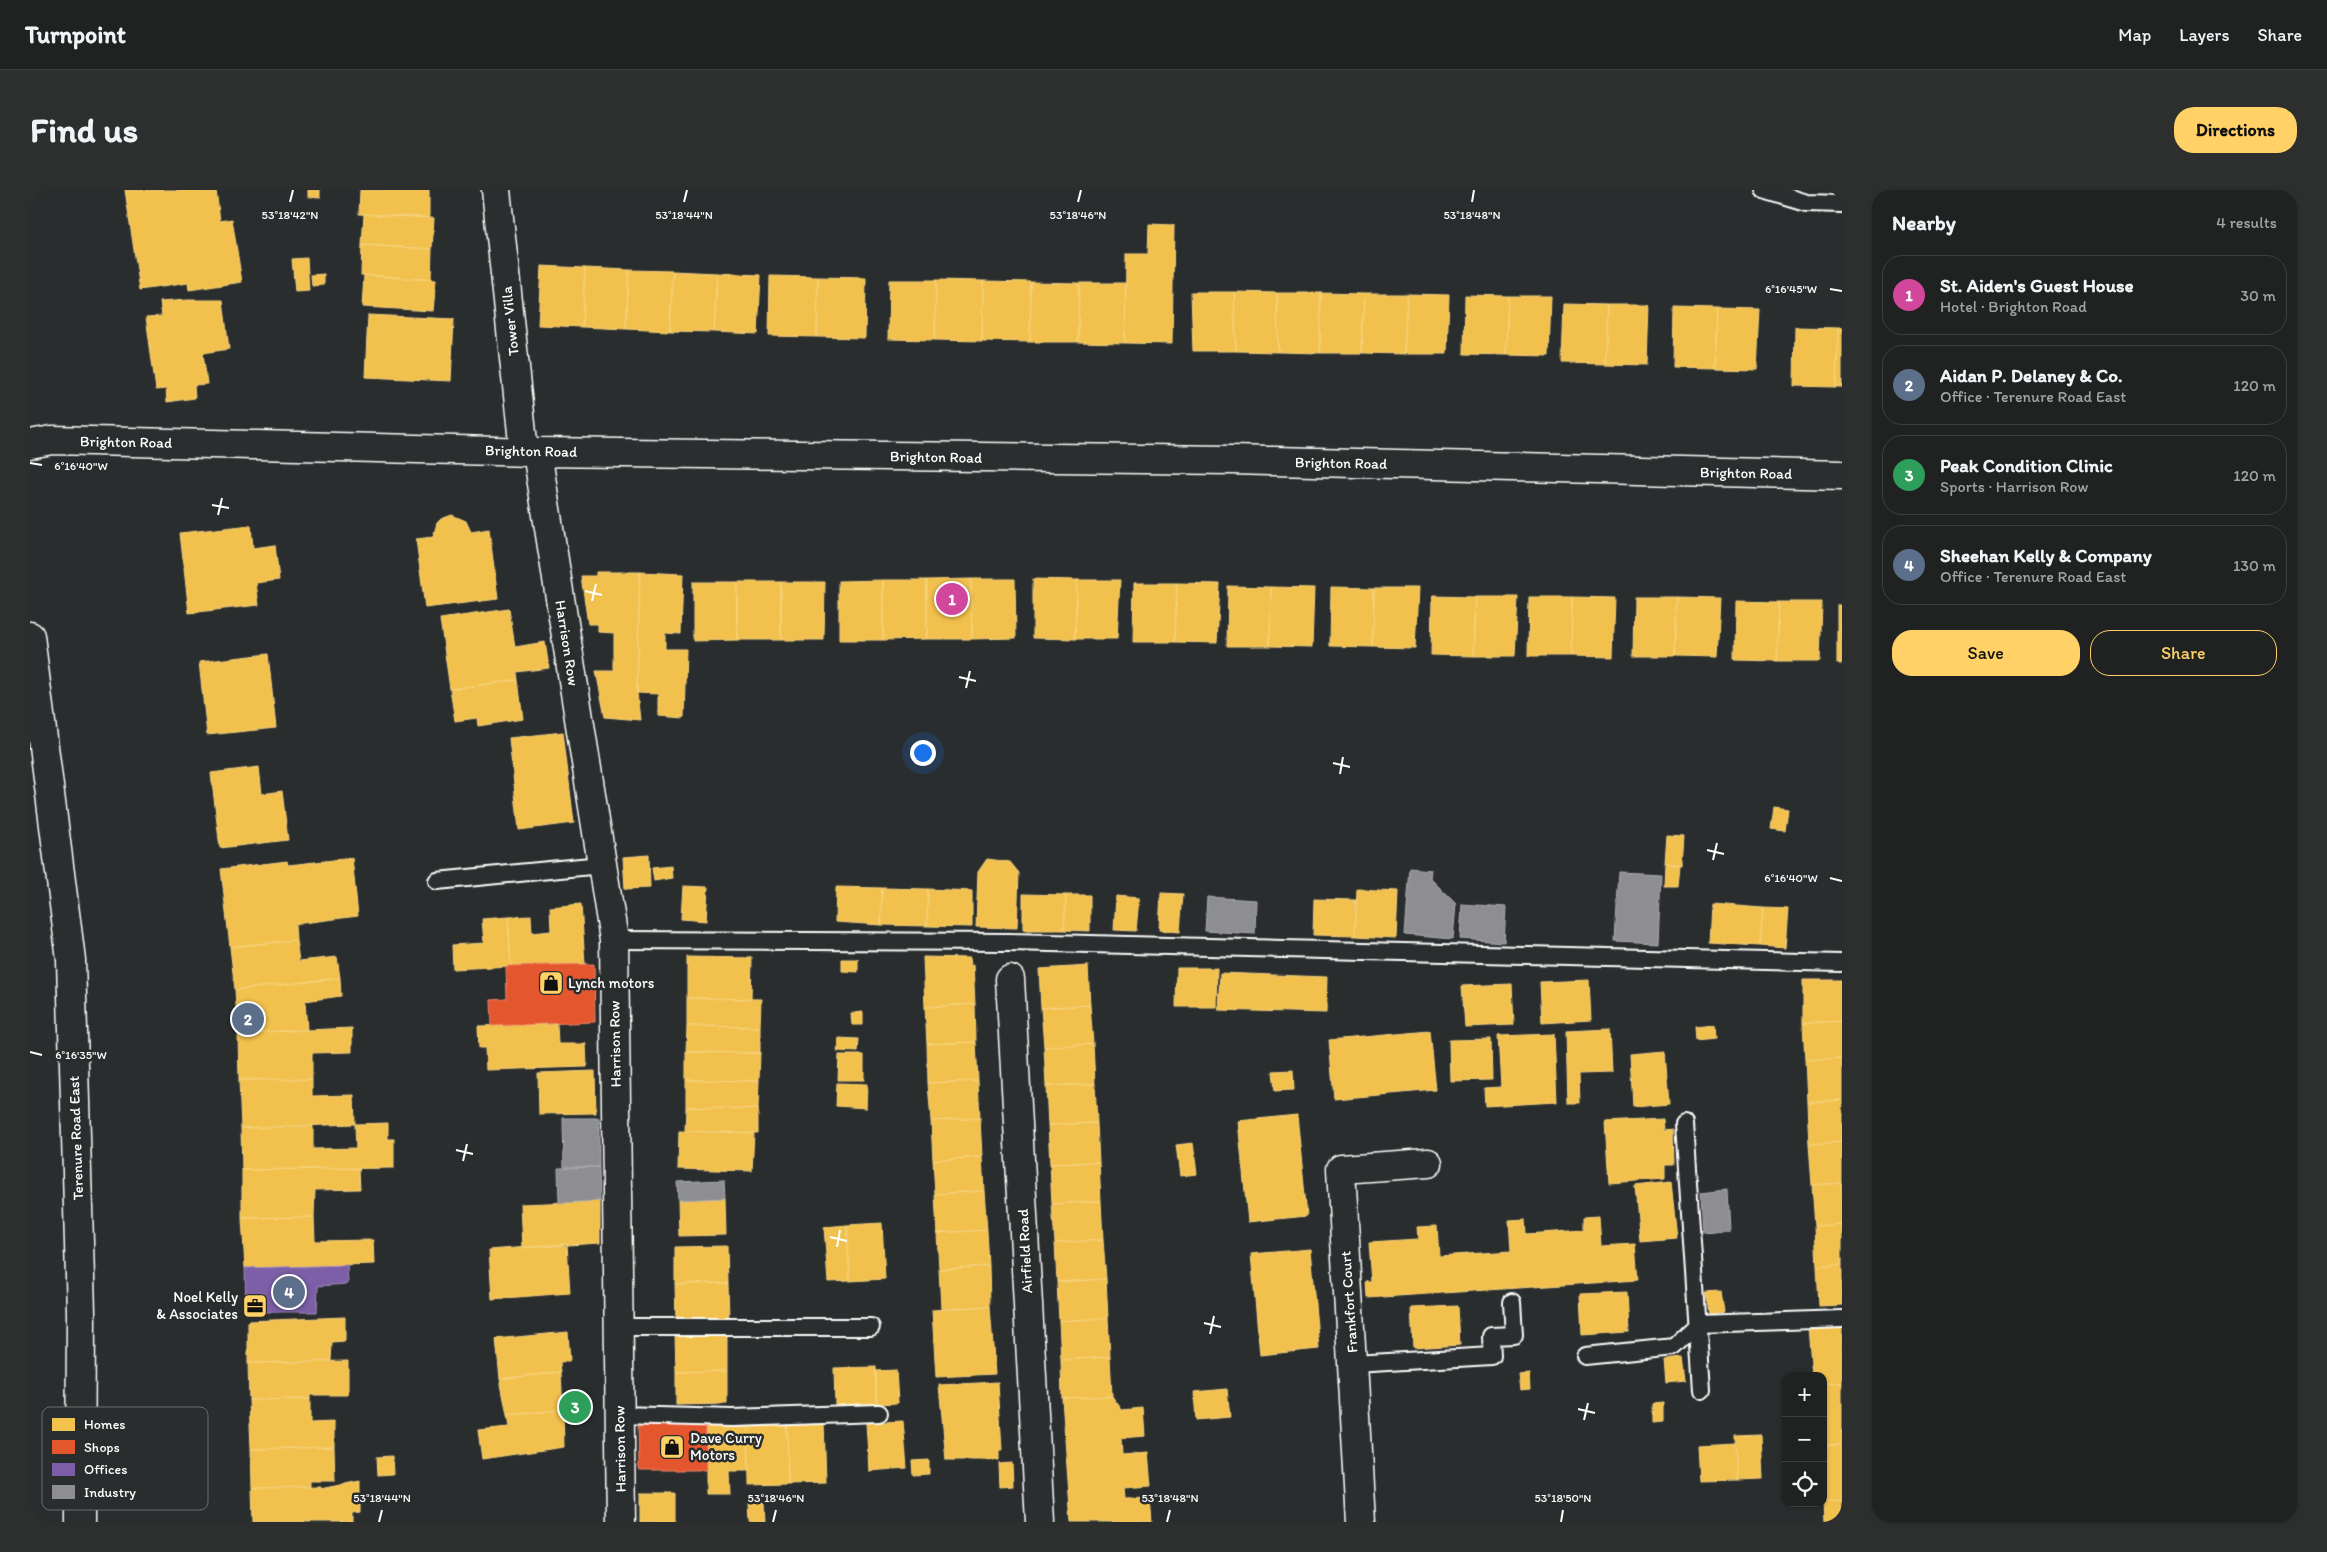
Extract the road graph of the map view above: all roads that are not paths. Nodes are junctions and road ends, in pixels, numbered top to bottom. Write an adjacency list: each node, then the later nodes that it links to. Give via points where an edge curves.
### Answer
1 (496, 190): 5 (street, Tower Villa)
2 (1764, 190): 3 (lane, via 1806,203)
3 (1842, 204)
4 (30, 444): 5 (street, Brighton Road, via 52,440)
5 (530, 452): 6 (street, Brighton Road, via 1232,460); 8 (street, Harrison Row)
6 (1842, 475)
7 (30, 636): 23 (street, Terenure Road East, via 71,960)
8 (601, 865): 9 (lane); 10 (street, Harrison Row)
9 (437, 881)
10 (614, 940): 11 (lane, via 1009,942); 19 (street, Harrison Row)
11 (1841, 963)
12 (1010, 979): 27 (street, Airfield Road)
13 (1684, 1124): 17 (lane)
14 (1428, 1163): 21 (street, Frankfort Court, via 1341,1169)
15 (1512, 1302): 21 (lane, via 1514,1335 1491,1336 1492,1356)
16 (1842, 1319): 17 (lane)
17 (1698, 1324): 20 (lane, via 1674,1348); 22 (lane)
18 (871, 1327): 19 (lane)
19 (618, 1328): 25 (street, Harrison Row)
20 (1585, 1356)
21 (1353, 1364): 28 (street, Frankfort Court)
22 (1702, 1390)
23 (81, 1407)
24 (879, 1413): 25 (lane, via 732,1418)
25 (620, 1415): 26 (street, Harrison Row)
26 (621, 1522)
27 (1040, 1522)
28 (1361, 1522)

